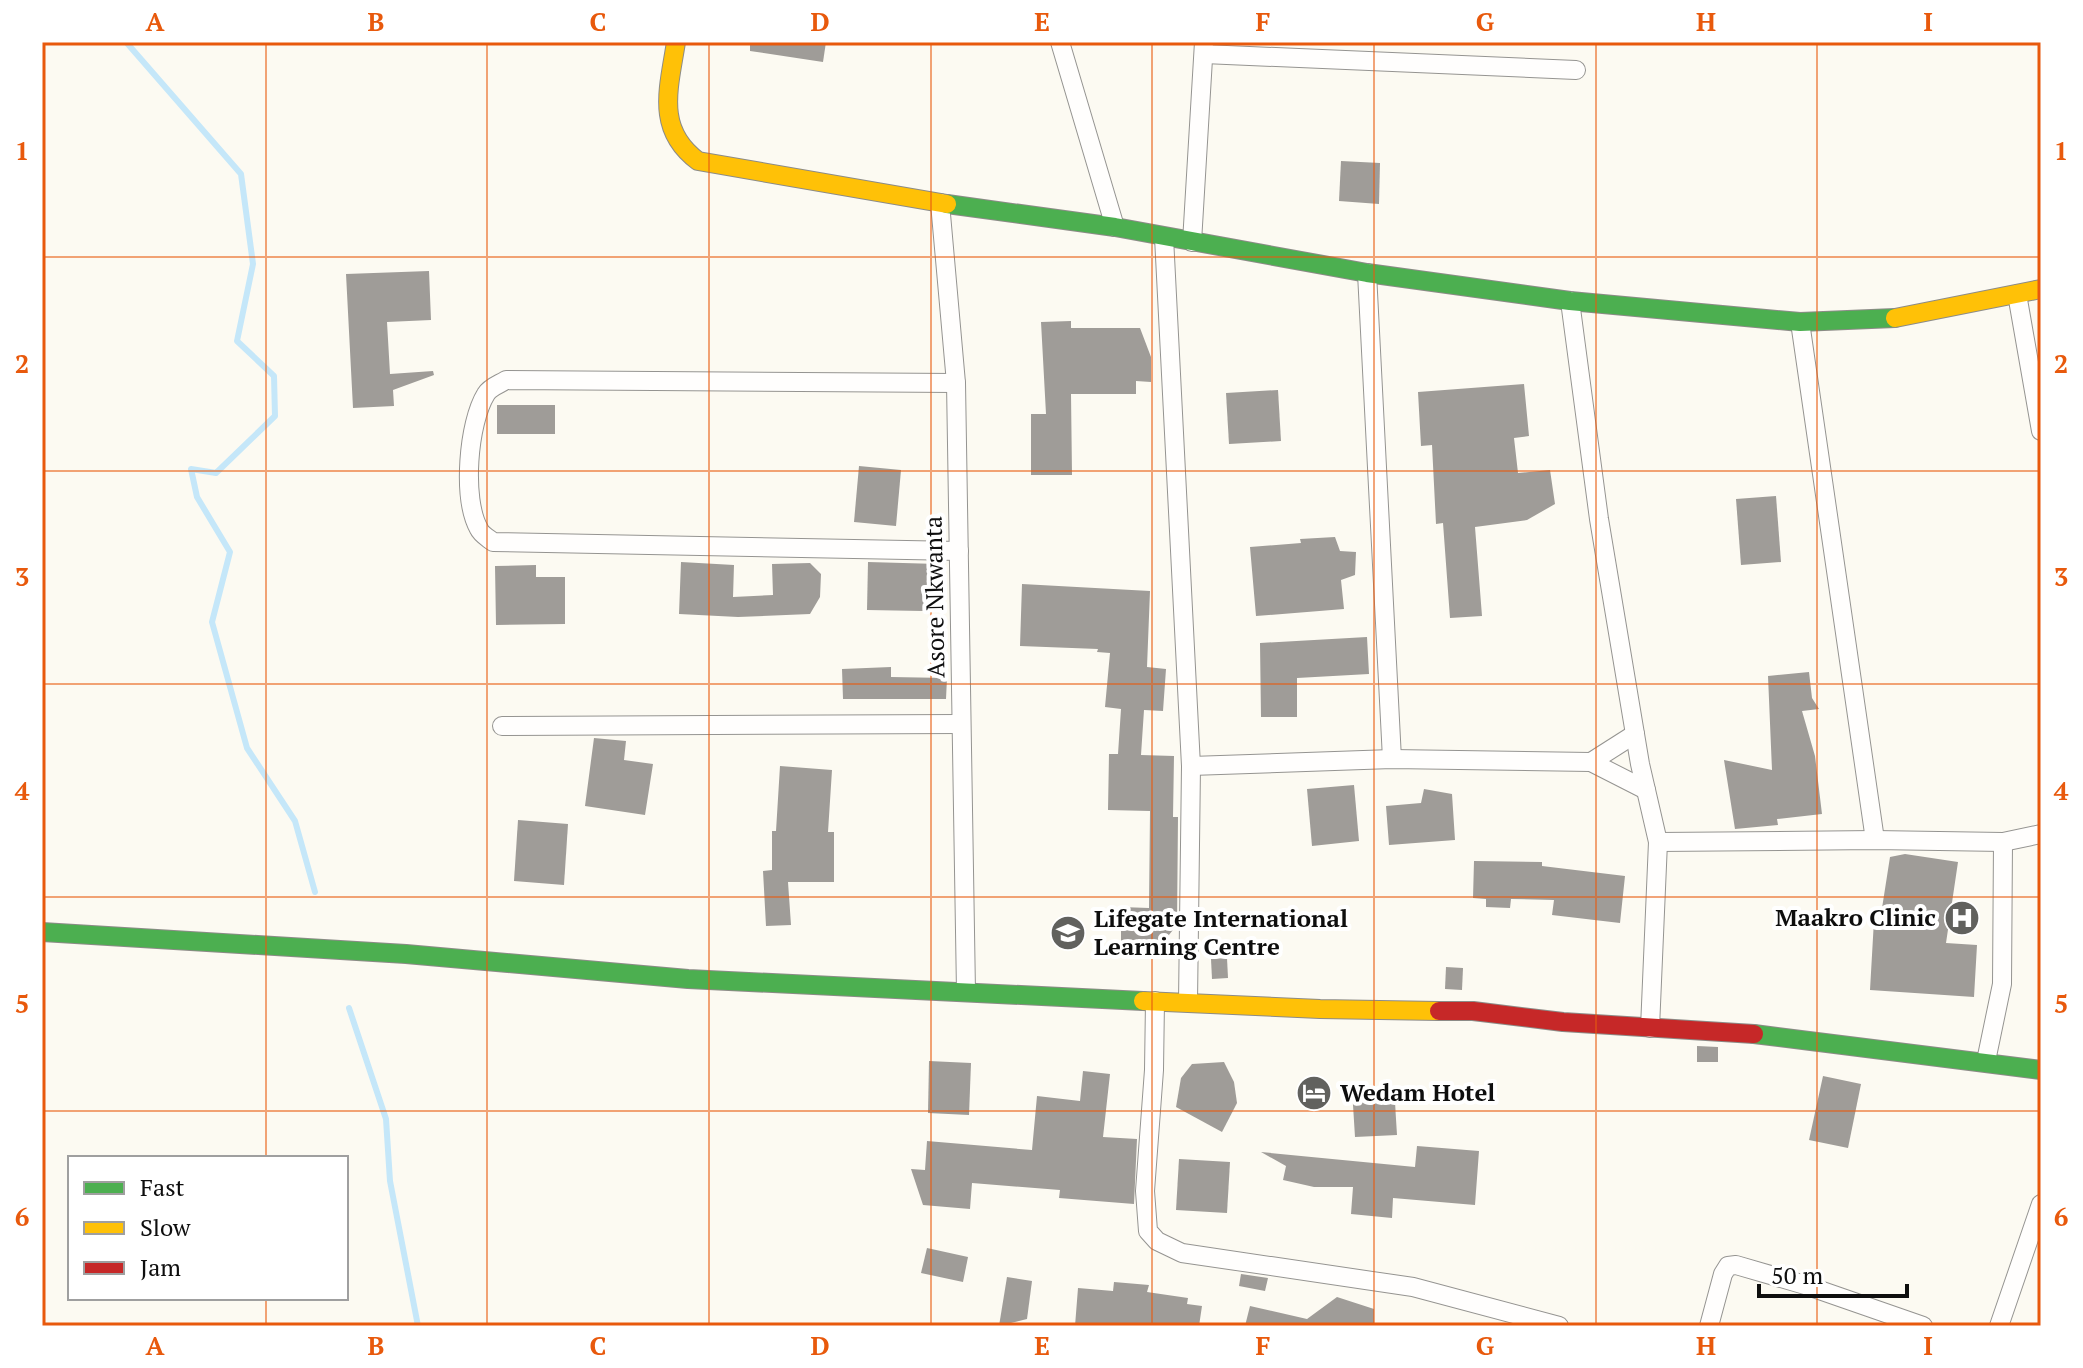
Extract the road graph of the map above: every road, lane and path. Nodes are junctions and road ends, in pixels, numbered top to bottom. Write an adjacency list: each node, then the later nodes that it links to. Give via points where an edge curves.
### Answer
1 (676, 42): 5 (street, via 667,115 675,142 686,154 698,161)
2 (1060, 42): 6 (street)
3 (1204, 48): 4 (street); 8 (street)
4 (1576, 70)
5 (940, 203): 6 (street); 14 (street, Asore Nkwanta)
6 (1115, 227): 7 (street)
7 (1164, 237): 8 (street); 22 (street)
8 (1192, 242): 9 (street)
9 (1367, 273): 12 (street); 20 (street)
10 (2041, 289): 11 (street)
11 (2017, 294): 13 (street, via 1907,317); 15 (street)
12 (1570, 301): 13 (street); 19 (street)
13 (1800, 322): 25 (street)
14 (956, 383): 16 (street, Asore Nkwanta); 16 (street, via 506,380 487,391 476,419 470,498 479,531 493,542)
15 (2041, 431)
16 (959, 551): 17 (street, Asore Nkwanta)
17 (961, 724): 18 (street); 29 (street, Asore Nkwanta)
18 (502, 726)
19 (1635, 734): 21 (street); 23 (street)
20 (1392, 759): 21 (street); 22 (street)
21 (1591, 762): 23 (street)
22 (1191, 766): 31 (street)
23 (1646, 790): 26 (street)
24 (2041, 834): 27 (street)
25 (1875, 840): 26 (street); 27 (street)
26 (1658, 842): 32 (street)
27 (2003, 842): 33 (street, via 2002,984)
28 (42, 932): 29 (street, via 406,954 688,979)
29 (966, 992): 30 (street)
30 (1155, 1001): 31 (street); 36 (street, via 1145,1191 1148,1231 1157,1241 1182,1253 1413,1287)
31 (1188, 1002): 32 (street, via 1473,1011)
32 (1650, 1028): 33 (street, via 1780,1036)
33 (1986, 1061): 34 (street)
34 (2041, 1070)
35 (2041, 1204): 39 (street)
36 (1559, 1326)
37 (1709, 1326): 38 (street, via 1723,1274 1736,1265)
38 (1923, 1326)
39 (1999, 1326)

